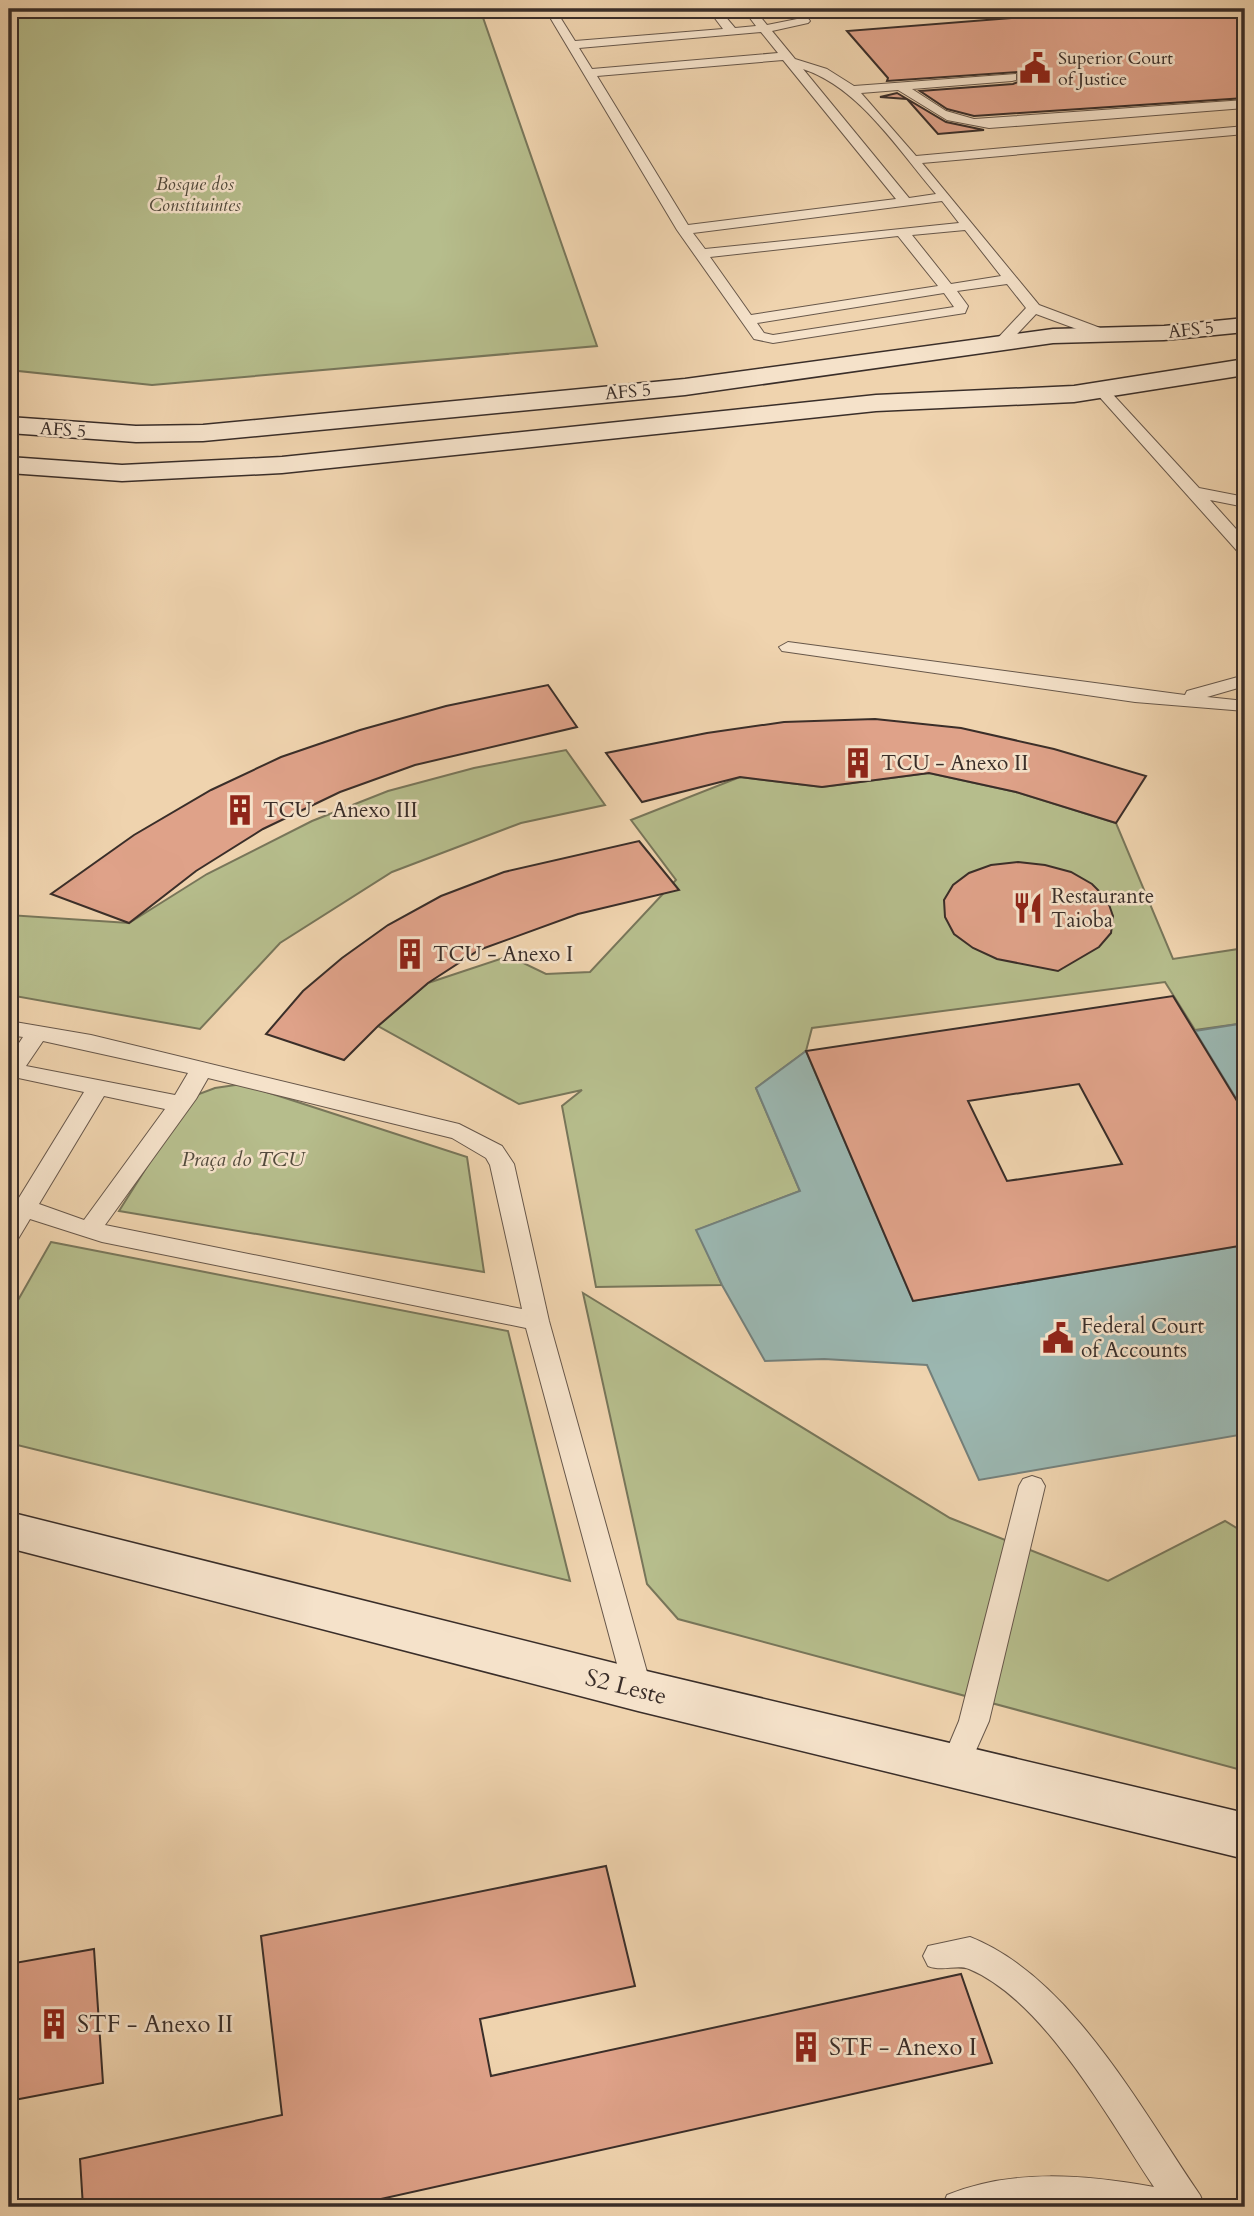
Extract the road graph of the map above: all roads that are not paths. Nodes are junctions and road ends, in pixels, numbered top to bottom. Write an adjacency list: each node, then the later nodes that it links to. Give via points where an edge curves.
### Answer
1 (550, 9): 7 (lane)
2 (713, 9): 6 (lane)
3 (747, 9): 5 (lane)
4 (796, 9): 5 (lane, via 804,21)
5 (765, 30): 6 (lane); 8 (lane)
6 (732, 33): 7 (lane)
7 (572, 45): 9 (lane)
8 (790, 59): 9 (lane); 12 (lane); 19 (lane)
9 (589, 73): 21 (lane)
10 (1012, 77): 11 (lane)
11 (901, 86): 12 (lane); 13 (lane)
12 (852, 90): 14 (lane)
13 (918, 99): 14 (lane); 15 (lane, via 941,116 989,124)
14 (863, 102): 17 (lane)
15 (1245, 104)
16 (1245, 130): 17 (lane)
17 (913, 160): 18 (lane)
18 (945, 197): 19 (lane); 20 (lane)
19 (906, 203): 21 (lane)
20 (968, 226): 22 (lane); 24 (lane)
21 (684, 230): 23 (lane)
22 (902, 232): 23 (lane); 25 (lane)
23 (701, 254): 27 (lane)
24 (1009, 279): 25 (lane); 26 (lane)
25 (944, 288): 27 (lane); 27 (lane, via 960,310 773,339 759,337)
26 (1034, 308): 30 (lane); 31 (lane)
27 (747, 320)
28 (1245, 325): 29 (main road, AFS 5)
29 (1164, 333): 30 (main road, AFS 5); 34 (main road, via 1193,351 1197,361)
30 (1106, 335): 31 (main road, AFS 5)
31 (1001, 343): 32 (main road, AFS 5)
32 (927, 355): 36 (main road, via 917,377); 37 (main road, AFS 5, via 685,387 203,433 136,435)
33 (1245, 367): 34 (main road, AFS 5)
34 (1192, 373): 35 (main road, AFS 5)
35 (1101, 390): 36 (main road, AFS 5); 39 (lane)
36 (956, 398): 38 (main road, AFS 5, via 231,469 122,473)
37 (9, 425)
38 (9, 465)
39 (1194, 492): 40 (lane); 41 (lane)
40 (1245, 502)
41 (1245, 549)
42 (788, 647): 44 (lane)
43 (1245, 680): 44 (lane, via 1189,696)
44 (1135, 696): 45 (lane)
45 (1245, 706)
46 (9, 1028): 47 (lane)
47 (37, 1033): 48 (lane); 49 (lane, via 12,1070)
48 (202, 1068): 50 (lane); 54 (lane, via 459,1132 494,1153 502,1164)
49 (98, 1087): 50 (lane); 51 (lane)
50 (180, 1104): 52 (lane)
51 (25, 1208): 52 (lane); 53 (lane)
52 (89, 1230): 54 (lane)
53 (9, 1233)
54 (537, 1321): 57 (lane)
55 (1032, 1486): 58 (lane, via 974,1721)
56 (9, 1530): 57 (main road, S2 Leste)
57 (638, 1690): 58 (main road, S2 Leste)
58 (955, 1766): 59 (main road, S2 Leste)
59 (1245, 1836)
60 (939, 1956): 63 (lane, via 970,1952 1027,1989 1070,2034)
61 (959, 2207): 62 (lane, via 1008,2196 1092,2193)
62 (1173, 2207)
63 (1188, 2207)

